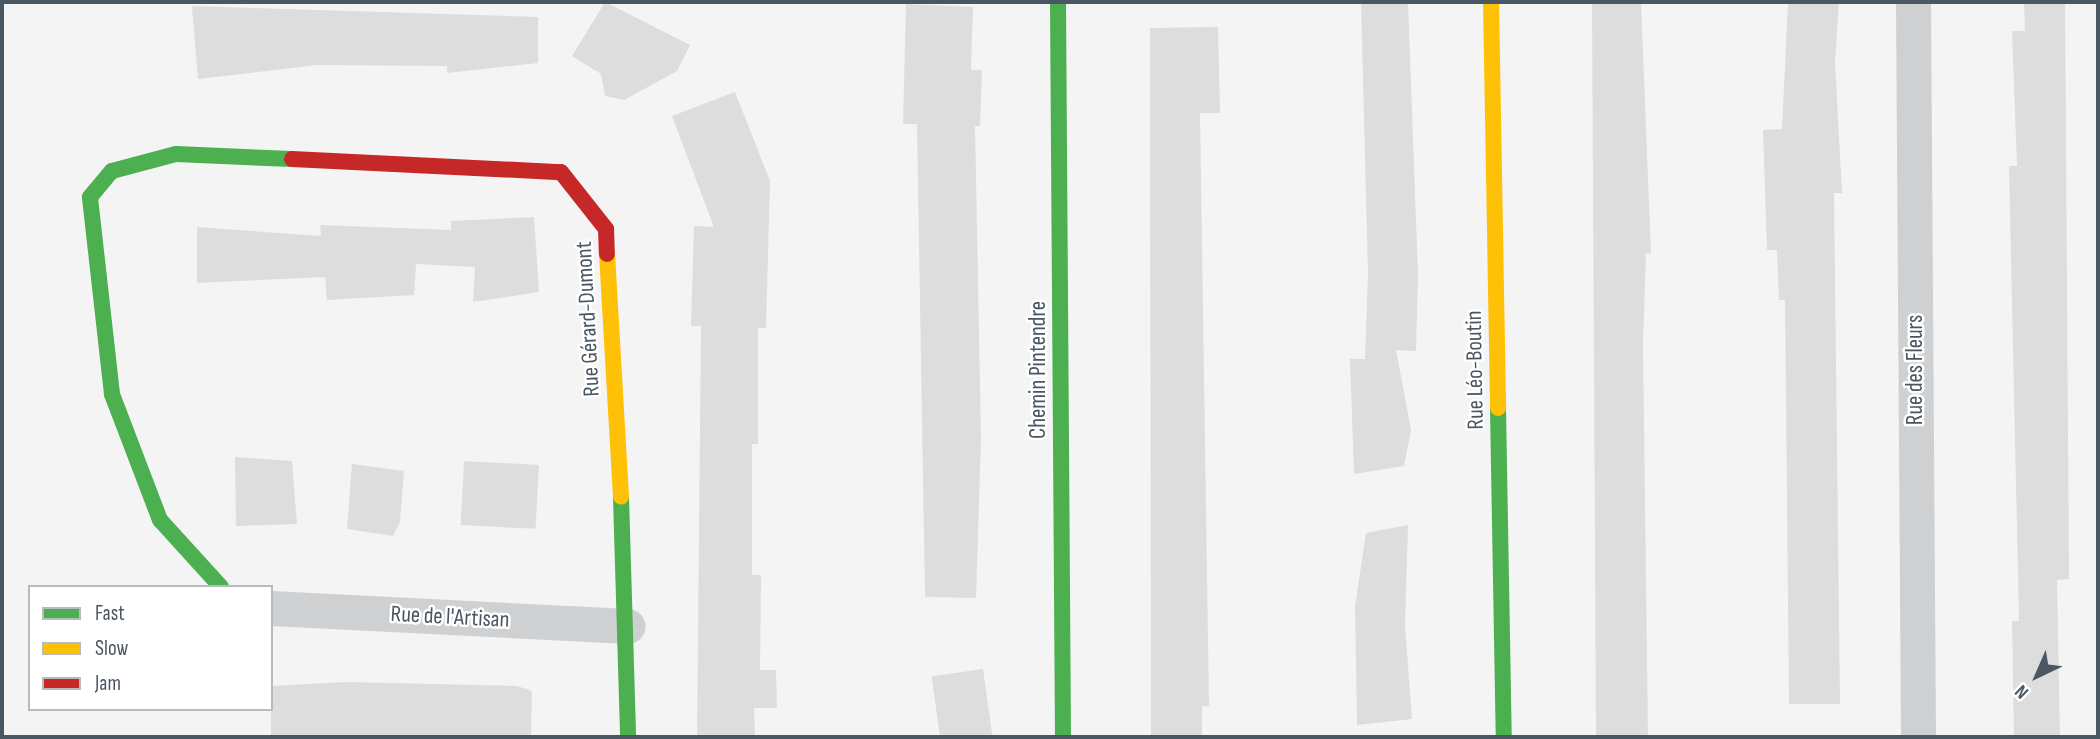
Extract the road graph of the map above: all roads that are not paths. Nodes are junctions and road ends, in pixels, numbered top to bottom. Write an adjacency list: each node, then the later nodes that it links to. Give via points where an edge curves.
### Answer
1 (1058, 2): 8 (street, Chemin Pintendre)
2 (1491, 2): 9 (street, Rue Léo-Boutin)
3 (1913, 2): 10 (street, Rue des Fleurs)
4 (217, 585): 6 (street, Rue Gérard-Dumont, via 160,520 112,394 90,197 112,170 176,155 561,172 606,229)
5 (273, 608): 6 (street, Rue de l'Artisan)
6 (628, 626): 7 (street, Rue Gérard-Dumont)
7 (628, 737)
8 (1063, 737)
9 (1504, 737)
10 (1918, 737)

